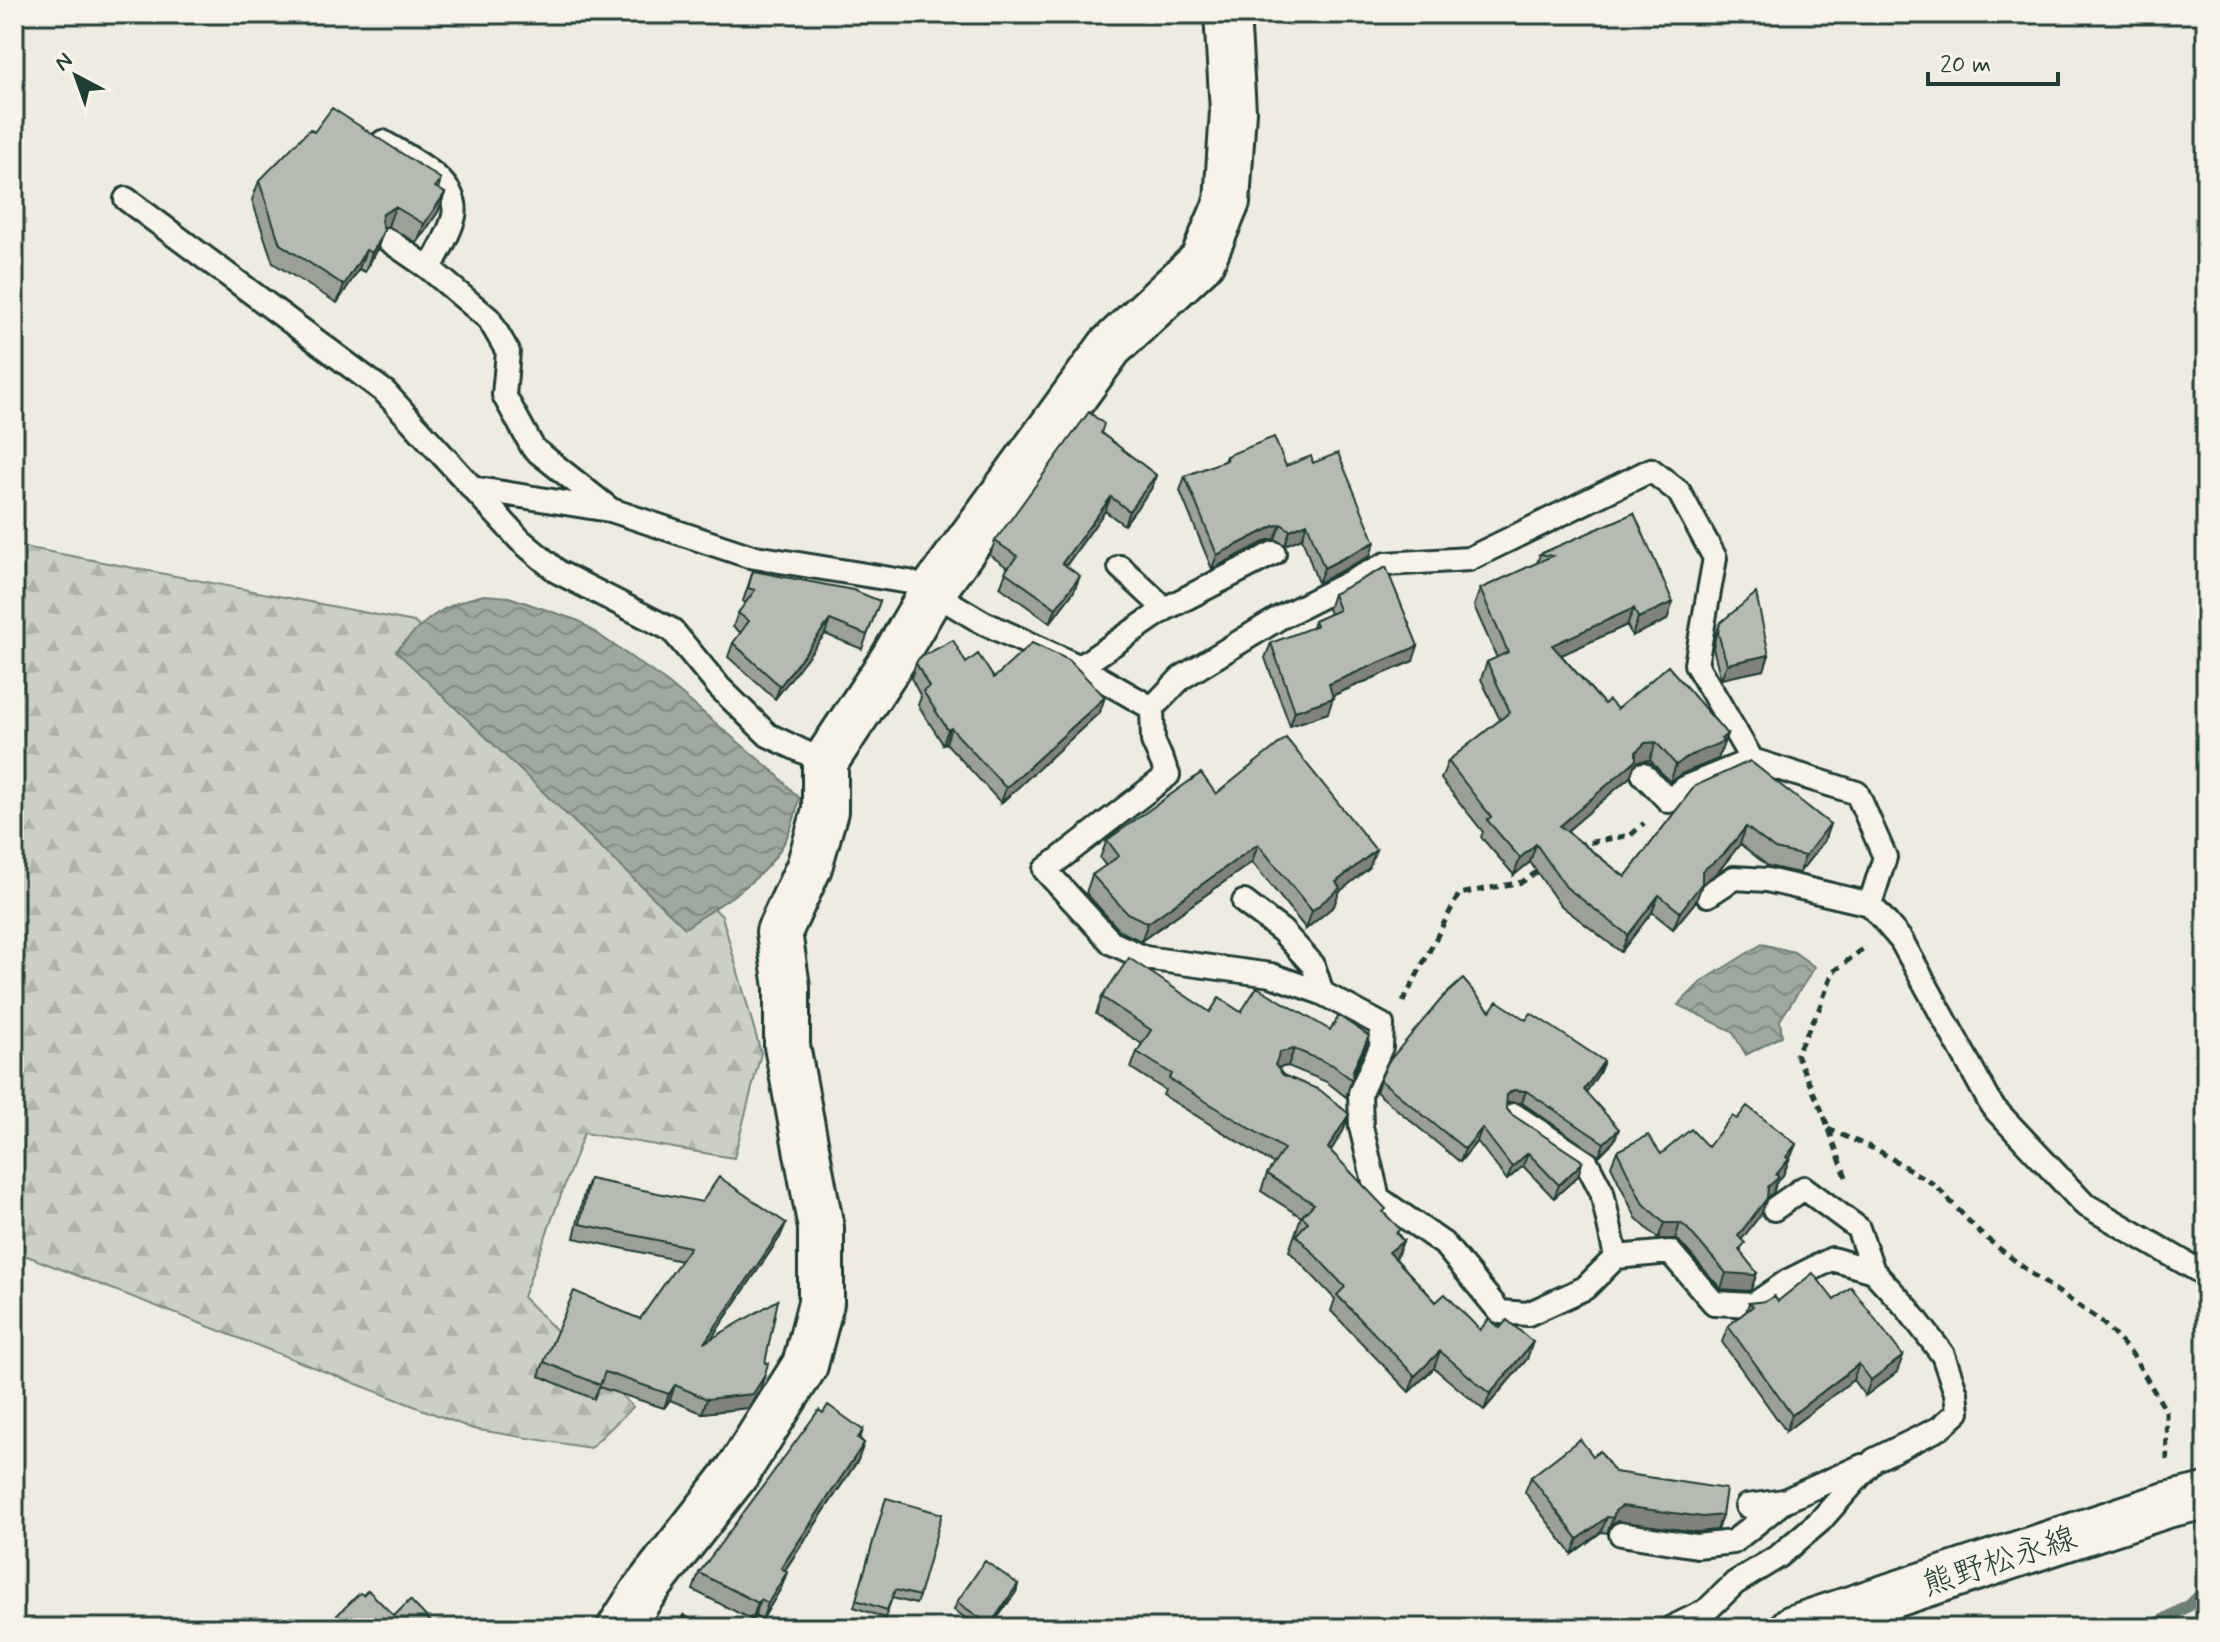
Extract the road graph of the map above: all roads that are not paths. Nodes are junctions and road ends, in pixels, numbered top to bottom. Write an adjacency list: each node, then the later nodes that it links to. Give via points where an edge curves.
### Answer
1 (1227, 14): 10 (street, via 1233,111 1227,202 1202,261 1110,347)
2 (371, 135): 5 (lane, via 436,174 449,193 455,214)
3 (126, 199): 6 (lane, via 385,392)
4 (388, 240): 5 (lane)
5 (430, 269): 7 (lane, via 489,319 508,352 504,395 533,448)
6 (472, 488): 7 (lane); 15 (lane, via 558,572 672,630 768,735)
7 (611, 510): 10 (lane, via 749,556 909,582)
8 (1274, 553): 11 (lane)
9 (1120, 567): 11 (lane)
10 (932, 592): 12 (lane, via 982,622); 15 (street)
11 (1165, 609): 12 (lane)
12 (1080, 667): 13 (lane)
13 (1152, 708): 14 (lane, via 1181,678 1279,618 1386,564 1469,559 1651,470 1679,492 1715,558 1696,664); 20 (lane, via 1153,741 1168,775 1045,870 1112,943 1145,958 1271,975)
14 (1752, 760): 16 (lane, via 1686,787 1669,801); 19 (lane, via 1857,793 1885,857)
15 (825, 762): 33 (street, via 825,811 809,867 779,932 787,987 787,1046 821,1228 821,1303 805,1365 738,1471)
16 (1643, 774)
17 (1708, 895): 19 (lane, via 1734,878)
18 (1244, 902): 20 (lane, via 1282,931 1313,965)
19 (1870, 904): 27 (lane, via 1901,940 1992,1106 2084,1204)
20 (1322, 993): 23 (lane, via 1382,1025 1381,1047 1360,1093)
21 (1341, 1111): 23 (lane)
22 (1514, 1115): 25 (lane, via 1587,1163 1602,1192)
23 (1361, 1127): 25 (lane, via 1378,1198 1444,1244 1500,1312 1528,1314 1585,1288)
24 (1774, 1209): 26 (lane, via 1804,1188 1858,1228)
25 (1616, 1257): 26 (lane, via 1670,1252 1714,1303 1753,1305 1832,1259)
26 (1873, 1271): 28 (lane, via 1943,1355 1958,1412 1940,1428)
27 (2205, 1273)
28 (1874, 1460): 29 (lane); 34 (lane, via 1820,1521 1779,1556 1735,1583 1706,1611)
29 (1784, 1501): 31 (lane); 32 (lane, via 1733,1542 1697,1546)
30 (2187, 1501): 35 (street, 熊野松永線)
31 (1747, 1506)
32 (1621, 1534)
33 (620, 1628)
34 (1671, 1628)
35 (1793, 1628)

